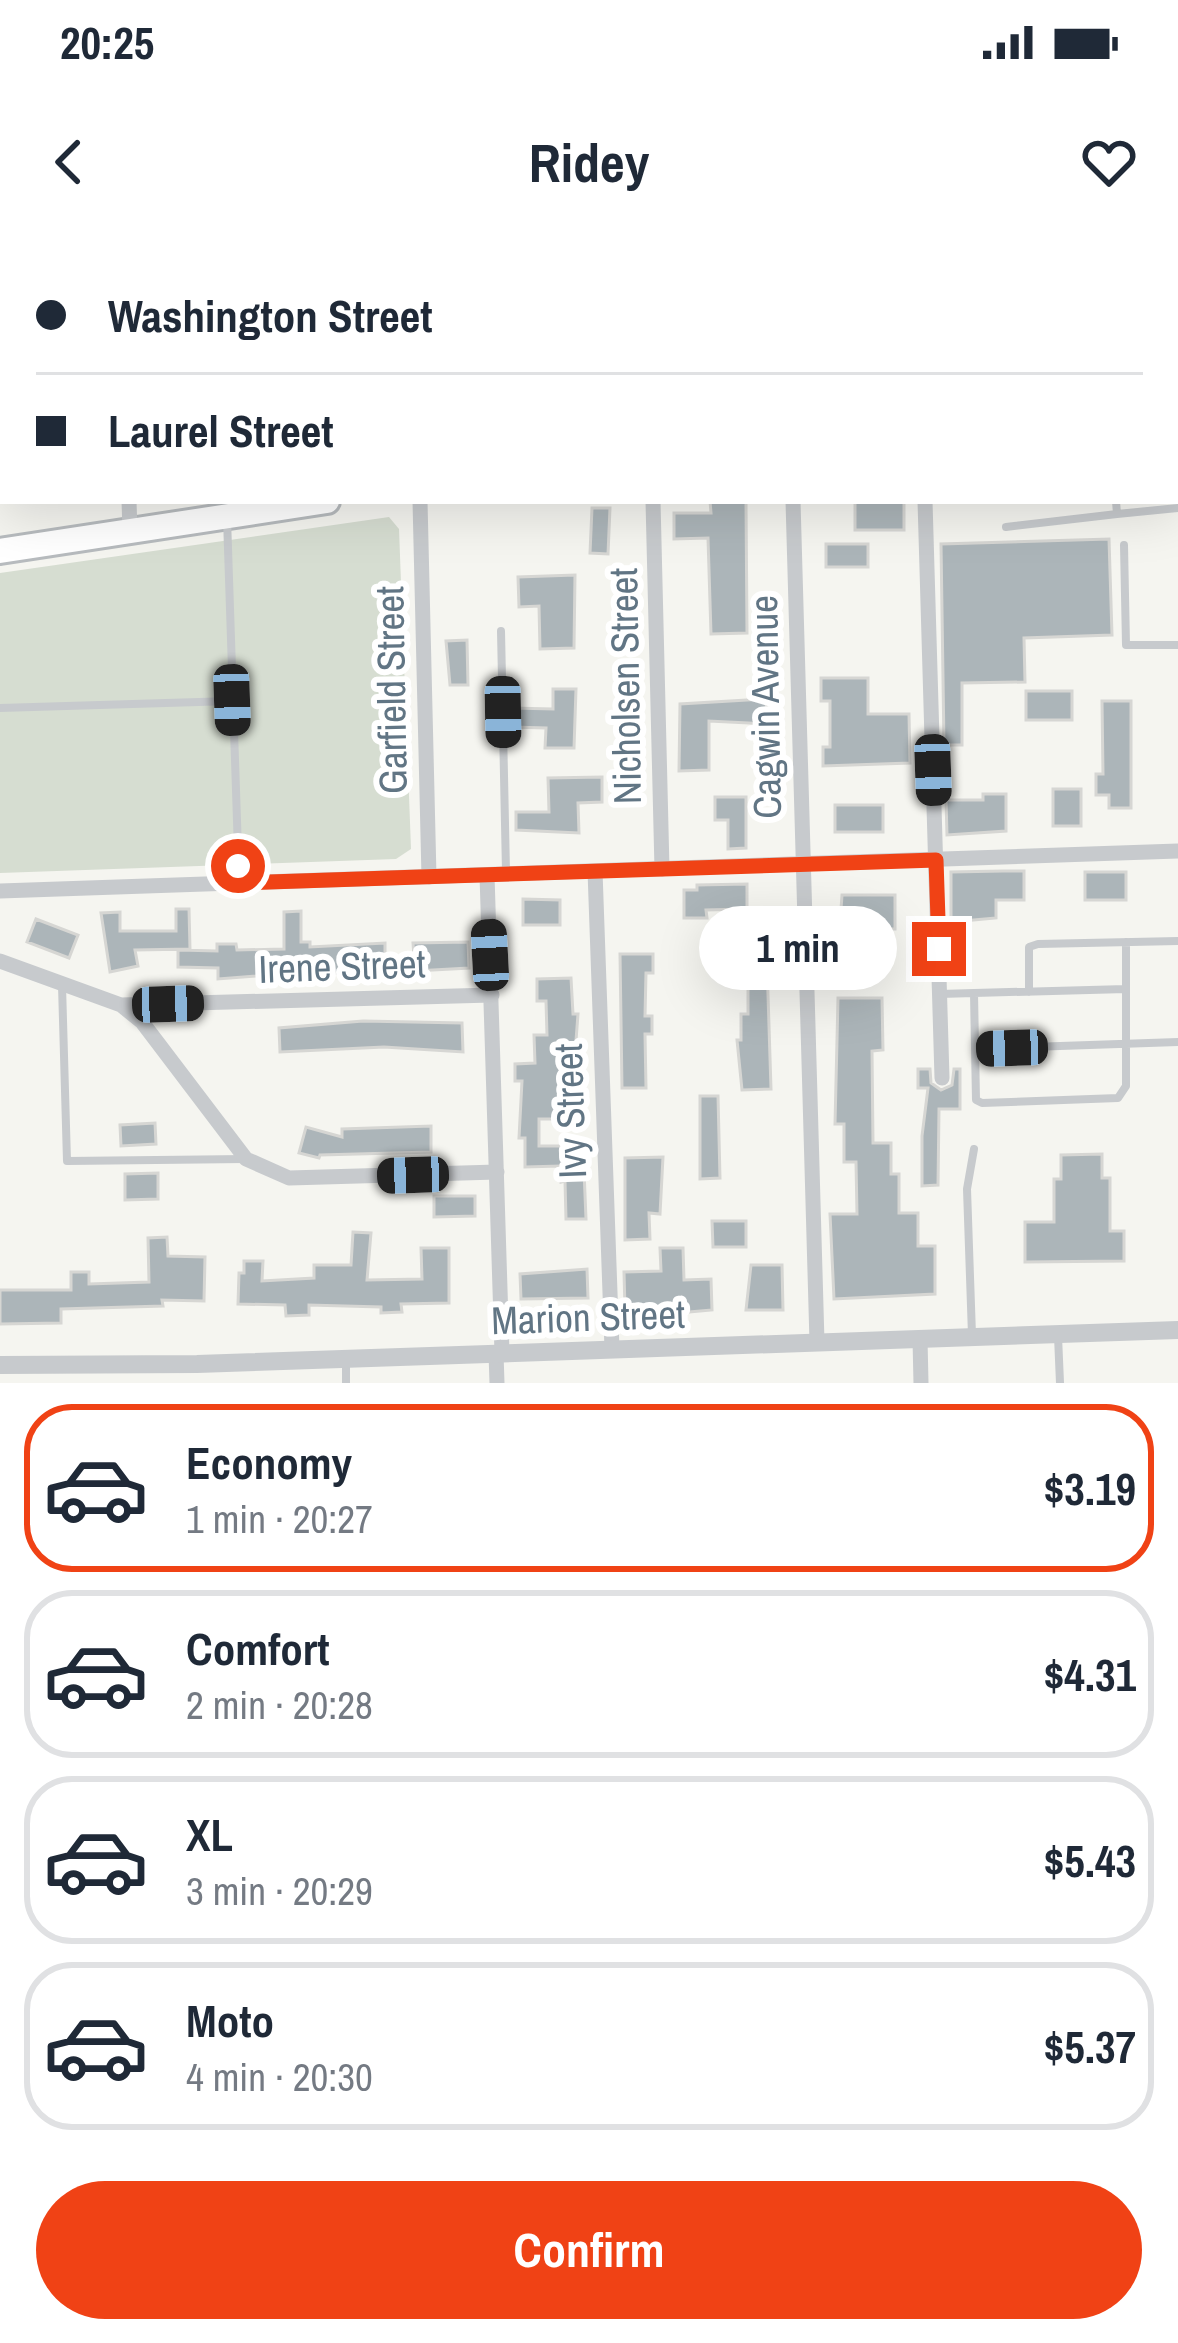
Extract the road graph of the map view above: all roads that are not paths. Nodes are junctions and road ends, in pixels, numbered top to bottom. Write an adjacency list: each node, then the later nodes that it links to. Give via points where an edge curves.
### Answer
1 (129, 504): 12 (street)
2 (420, 504): 26 (street, Garfield Street)
3 (653, 504): 22 (street, Nicholsen Street)
4 (793, 504): 21 (street, Cagwin Avenue)
5 (925, 504): 20 (street)
6 (1116, 504): 9 (lane)
7 (271, 505): 10 (main road)
8 (1178, 508): 9 (lane)
9 (1117, 514): 11 (lane)
10 (227, 517): 12 (main road); 17 (lane)
11 (1006, 527)
12 (130, 531): 14 (main road)
13 (1124, 545): 16 (lane, via 1126,645)
14 (0, 551)
15 (501, 631): 25 (lane)
16 (1178, 645)
17 (232, 700): 18 (lane); 27 (lane)
18 (0, 708)
19 (1178, 851): 20 (street)
20 (936, 860): 21 (street); 37 (street)
21 (802, 864): 22 (street); 50 (street, Cagwin Avenue)
22 (662, 869): 23 (street)
23 (595, 871): 25 (street); 51 (street, Ivy Street)
24 (487, 874): 25 (street); 26 (street); 36 (street)
25 (506, 874)
26 (429, 877): 27 (street)
27 (238, 883): 28 (street)
28 (0, 891)
29 (1178, 941): 30 (lane)
30 (1126, 942): 33 (lane); 34 (lane, via 1029,947)
31 (0, 961): 32 (street)
32 (62, 985): 38 (street); 44 (lane, via 67,1161)
33 (1126, 989): 34 (lane); 40 (lane)
34 (1029, 992): 35 (lane)
35 (974, 993): 37 (lane); 41 (lane)
36 (492, 994): 38 (street, Irene Street); 45 (street)
37 (940, 994): 42 (street)
38 (122, 1005): 44 (street)
39 (1178, 1042): 40 (lane)
40 (1126, 1044): 41 (lane); 41 (lane, via 1126,1086 1118,1099 976,1100)
41 (975, 1049)
42 (942, 1078)
43 (974, 1149): 48 (lane, via 967,1189)
44 (246, 1159): 45 (street, via 289,1178)
45 (497, 1172): 52 (street)
46 (1178, 1330): 47 (street, Marion Street)
47 (1058, 1334): 48 (street, Marion Street); 59 (lane)
48 (972, 1337): 49 (street, Marion Street)
49 (920, 1339): 50 (street, Marion Street); 58 (street)
50 (817, 1342): 51 (street, Marion Street)
51 (612, 1349): 52 (street, Marion Street)
52 (499, 1353): 53 (street, Marion Street); 57 (street)
53 (346, 1358): 55 (street, Marion Street); 56 (lane)
54 (0, 1365): 55 (street, Marion Street)
55 (198, 1373)
56 (346, 1383)
57 (497, 1383)
58 (921, 1383)
59 (1060, 1383)

